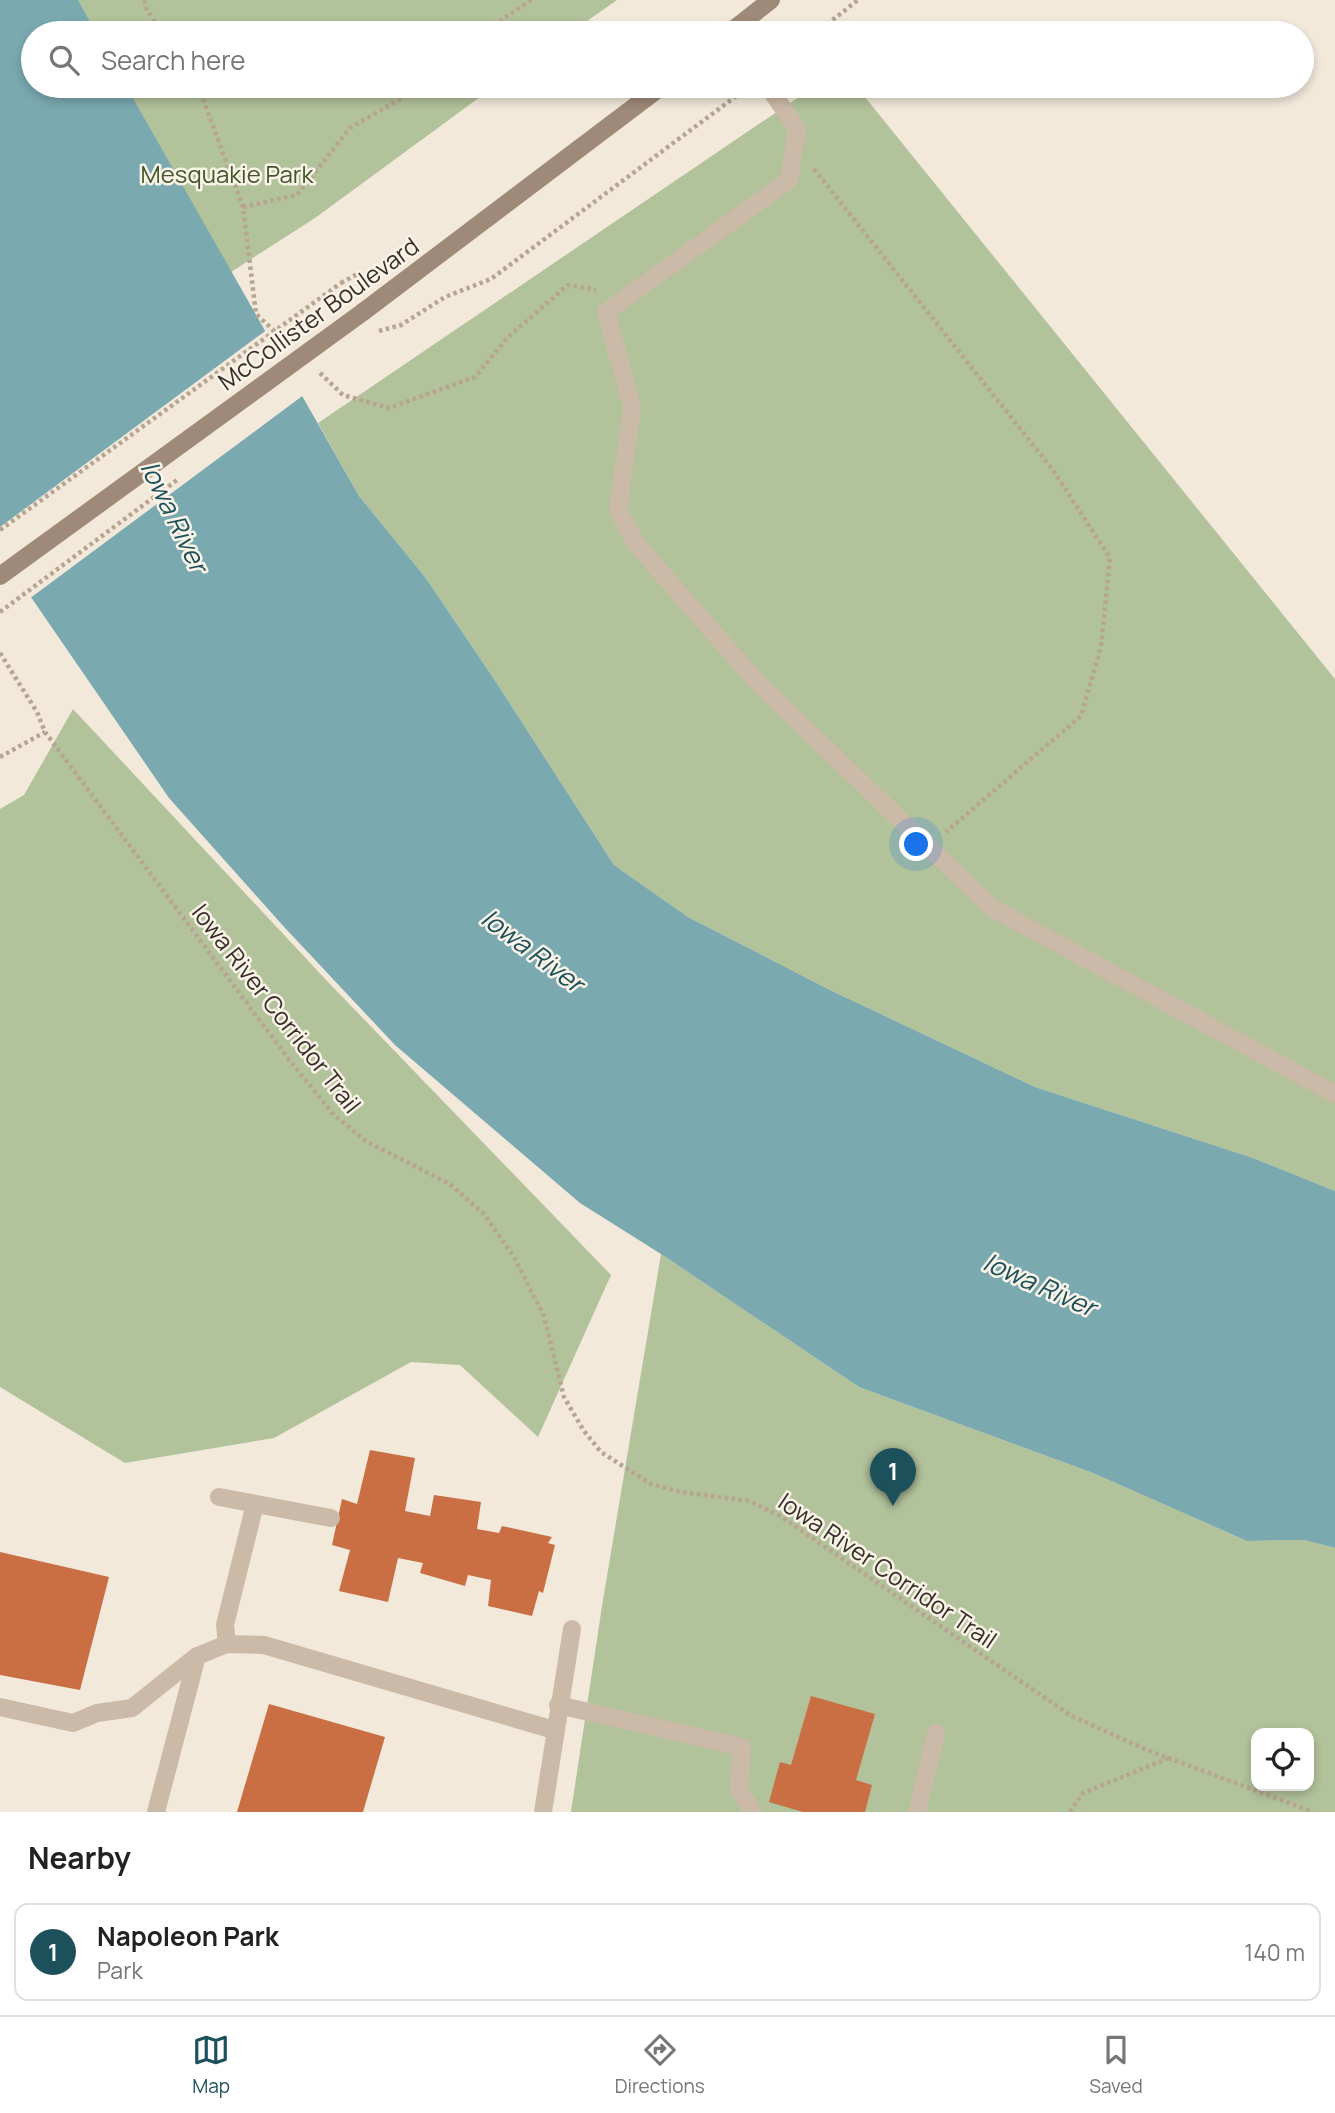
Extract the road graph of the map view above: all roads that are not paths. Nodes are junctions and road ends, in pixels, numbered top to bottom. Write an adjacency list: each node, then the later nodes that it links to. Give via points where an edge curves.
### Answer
1 (771, 0): 2 (main road)
2 (745, 21)
3 (647, 98): 5 (main road, McCollister Boulevard, bridge)
4 (776, 98): 6 (street, via 797,129 789,180 606,312 632,407 618,511 637,545 757,682 992,908)
5 (0, 576)
6 (1335, 1094)
7 (219, 1497): 8 (street)
8 (255, 1504): 9 (street); 11 (street, via 225,1625)
9 (331, 1518)
10 (572, 1629): 13 (street)
11 (227, 1644): 12 (street); 15 (street, via 264,1645)
12 (197, 1656): 14 (street, via 132,1708 97,1713 74,1723); 17 (street)
13 (558, 1705): 15 (street); 19 (street, via 742,1747 739,1790)
14 (0, 1707)
15 (554, 1730): 18 (street)
16 (936, 1732): 20 (street)
17 (156, 1812)
18 (542, 1812)
19 (753, 1812)
20 (917, 1812)

